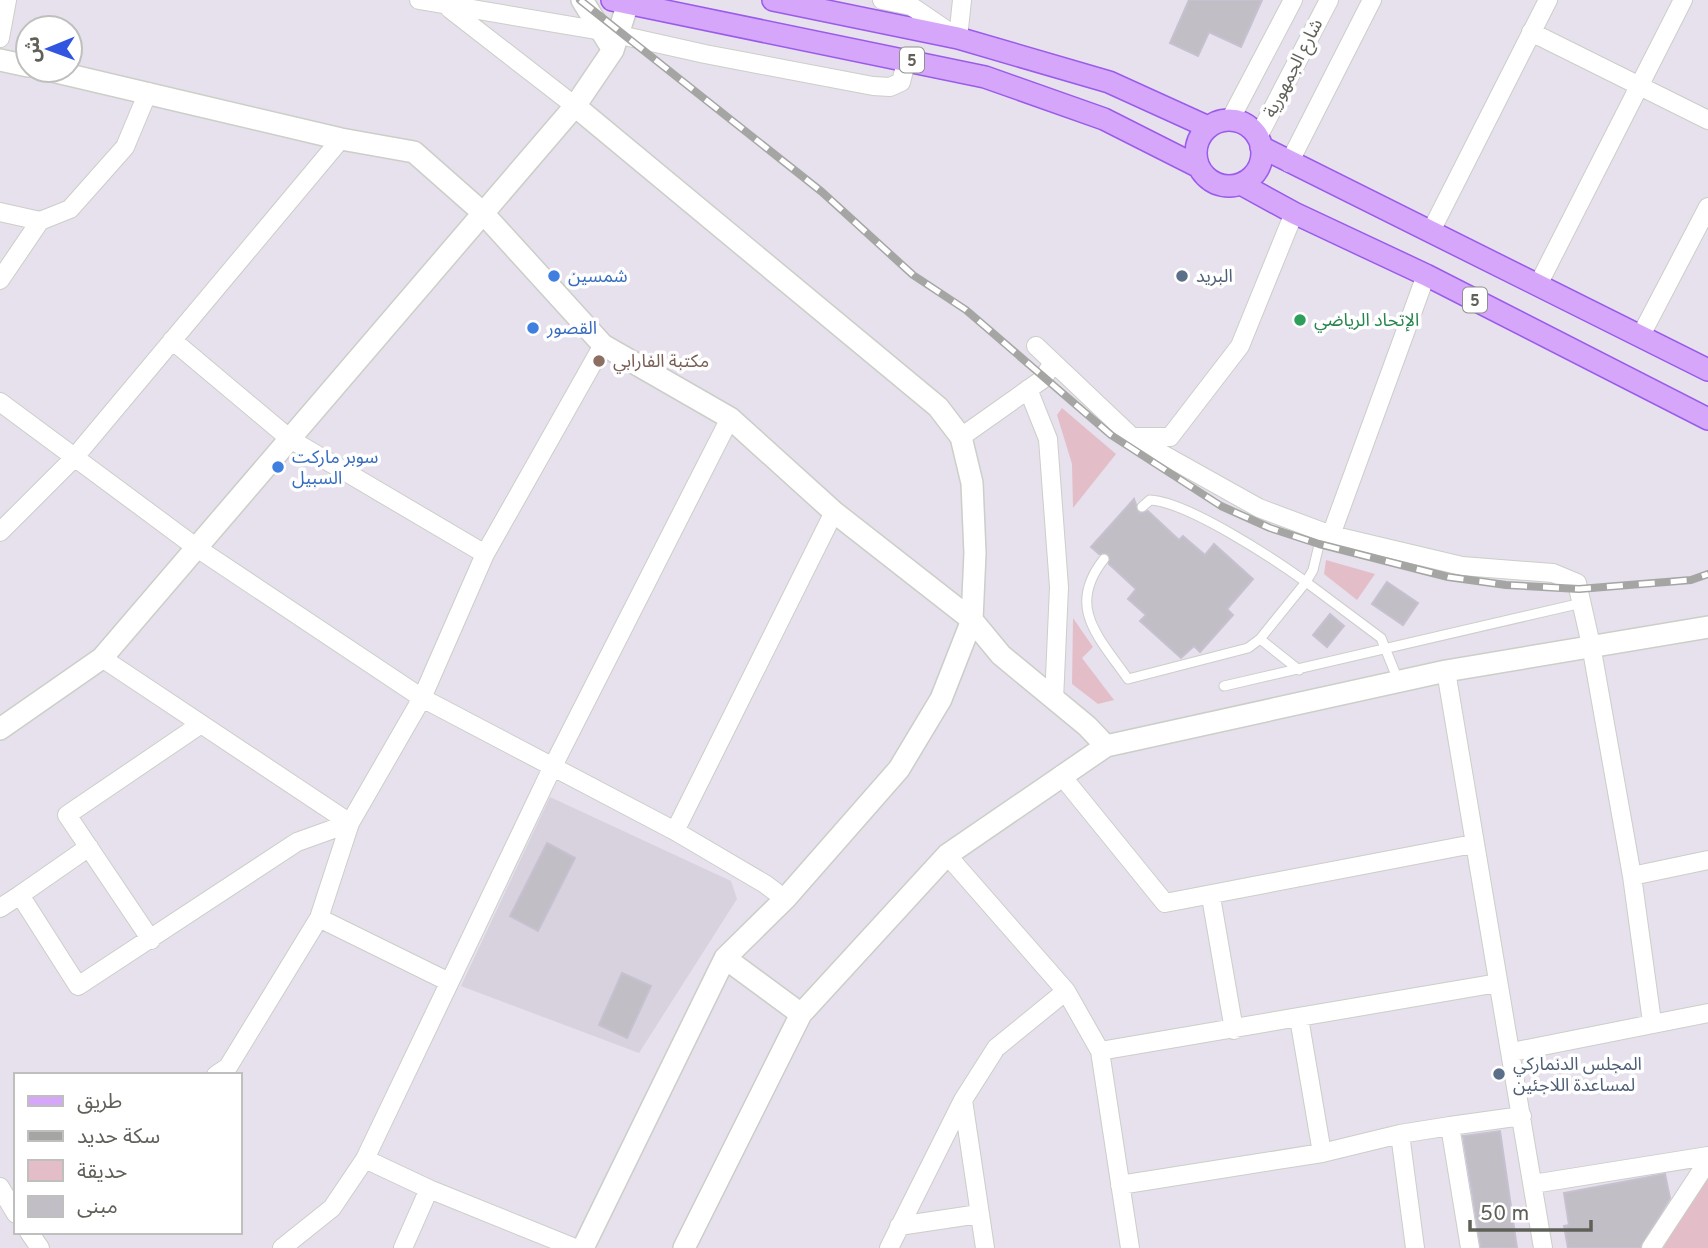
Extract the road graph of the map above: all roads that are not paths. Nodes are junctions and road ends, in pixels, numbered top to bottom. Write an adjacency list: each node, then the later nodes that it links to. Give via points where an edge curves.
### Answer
1 (7, 0): 15 (street)
2 (419, 0): 13 (street)
3 (582, 0): 16 (street)
4 (774, 0): 17 (main road, 5)
5 (882, 0): 17 (street, via 911,6)
6 (962, 0): 17 (street)
7 (1293, 0): 23 (street, شارع الجمهورية)
8 (1329, 0): 27 (street, شارع الجمهورية)
9 (1372, 0): 28 (street)
10 (1548, 0): 14 (street)
11 (1683, 0): 20 (street)
12 (623, 1): 16 (street); 18 (main road, 5)
13 (447, 6): 16 (street); 22 (street)
14 (1531, 32): 20 (street); 36 (street)
15 (0, 38)
16 (611, 38): 18 (street, via 873,86 901,82); 22 (street)
17 (958, 38): 25 (main road, 5, via 1109,82)
18 (907, 59): 29 (main road, 5, via 985,77 1104,119)
19 (84, 78): 21 (street)
20 (1639, 85): 24 (street); 39 (street)
21 (148, 92): 26 (street); 35 (street, via 125,147 70,209)
22 (575, 106): 33 (street); 50 (street, via 938,407)
23 (1230, 120): 25 (main road); 27 (main road, via 1241,122)
24 (1708, 120)
25 (1208, 127): 29 (main road, via 1197,145)
26 (341, 139): 33 (street, via 414,152); 41 (street)
27 (1259, 142): 28 (main road); 30 (main road, via 1255,173)
28 (1289, 163): 36 (main road)
29 (1199, 167): 30 (main road, via 1212,181)
30 (1241, 184): 34 (main road, 5)
31 (1708, 207): 40 (street)
32 (0, 212): 35 (street)
33 (482, 212): 42 (street); 52 (street)
34 (1294, 213): 37 (main road, 5); 51 (street, via 1240,346 1170,437)
35 (40, 221): 38 (street)
36 (1431, 231): 39 (main road)
37 (1426, 275): 49 (main road, 5); 57 (street)
38 (0, 280)
39 (1539, 283): 40 (main road)
40 (1640, 337): 45 (main road)
41 (172, 340): 52 (street); 53 (street)
42 (603, 345): 48 (street); 59 (street)
43 (1036, 346): 44 (street)
44 (1053, 362): 46 (street, via 1043,379); 51 (street)
45 (1708, 370)
46 (1028, 389): 50 (street); 74 (street, via 1048,439 1059,587)
47 (0, 402): 53 (street)
48 (730, 418): 55 (street); 78 (street)
49 (1708, 419)
50 (961, 437): 63 (street, via 972,483)
51 (1132, 437): 57 (street, via 1259,508)
52 (290, 439): 58 (street); 59 (street)
53 (74, 458): 56 (street); 58 (street)
54 (1143, 507): 61 (lane, via 1150,500 1171,505 1258,548)
55 (834, 512): 63 (street); 81 (street)
56 (0, 532)
57 (1326, 533): 61 (lane); 62 (street, via 1462,566 1553,573 1577,583)
58 (197, 548): 68 (street); 73 (street)
59 (485, 554): 73 (street)
60 (1104, 559): 65 (lane, via 1089,578 1084,601 1099,637 1128,679 1248,649)
61 (1306, 582): 65 (lane); 67 (lane, via 1381,638)
62 (1582, 603): 66 (street); 67 (lane)
63 (972, 620): 74 (street, via 1001,655); 89 (street, via 941,699 899,769)
64 (1708, 627): 66 (street)
65 (1260, 639): 69 (lane)
66 (1591, 645): 70 (street); 86 (street)
67 (1386, 650): 69 (lane); 71 (lane)
68 (102, 658): 75 (street); 76 (street)
69 (1299, 670): 72 (lane)
70 (1446, 671): 71 (street); 82 (street)
71 (1399, 681): 77 (street)
72 (1224, 685)
73 (422, 698): 78 (street); 80 (street)
74 (1054, 700): 77 (street)
75 (201, 723): 80 (street); 83 (street, via 67,815)
76 (0, 729)
77 (1105, 746): 79 (street)
78 (552, 768): 81 (street); 94 (street)
79 (1061, 775): 84 (street); 88 (street, via 1166,903)
80 (350, 823): 91 (street); 92 (street, via 297,842)
81 (675, 831): 89 (street)
82 (1474, 844): 88 (street); 95 (street)
83 (89, 847): 87 (street); 92 (street)
84 (947, 856): 96 (street); 98 (street)
85 (1708, 859): 86 (street)
86 (1632, 876): 100 (street)
87 (20, 895): 90 (street); 92 (street, via 78,986)
88 (1211, 897): 101 (street)
89 (785, 899): 93 (street)
90 (0, 908)
91 (319, 918): 94 (street); 104 (street, via 228,1067)
92 (151, 940)
93 (725, 958): 98 (street); 123 (street)
94 (449, 982): 111 (street)
95 (1498, 983): 99 (street); 103 (street)
96 (1066, 991): 102 (street); 105 (street, via 996,1048)
97 (1708, 1013): 100 (street)
98 (801, 1014): 124 (street)
99 (1299, 1018): 101 (street); 109 (street)
100 (1653, 1022): 103 (street)
101 (1234, 1030): 102 (street)
102 (1100, 1051): 114 (street)
103 (1511, 1052): 106 (street)
104 (219, 1073)
105 (962, 1100): 118 (street); 119 (street)
106 (1522, 1115): 107 (street); 113 (street)
107 (1450, 1126): 108 (street); 129 (street)
108 (1400, 1134): 109 (street); 128 (street)
109 (1322, 1153): 114 (street)
110 (1708, 1156): 113 (street)
111 (365, 1158): 116 (street); 120 (street, via 332,1208)
112 (1708, 1161): 131 (street)
113 (1533, 1184): 130 (street)
114 (1120, 1185): 127 (street)
115 (0, 1187): 117 (street)
116 (429, 1189): 121 (street); 122 (street)
117 (11, 1213)
118 (979, 1214): 119 (street); 126 (street)
119 (899, 1226): 125 (street)
120 (282, 1248)
121 (403, 1248)
122 (575, 1248)
123 (583, 1248)
124 (684, 1248)
125 (889, 1248)
126 (985, 1248)
127 (1130, 1248)
128 (1415, 1248)
129 (1470, 1248)
130 (1543, 1248)
131 (1651, 1248)

